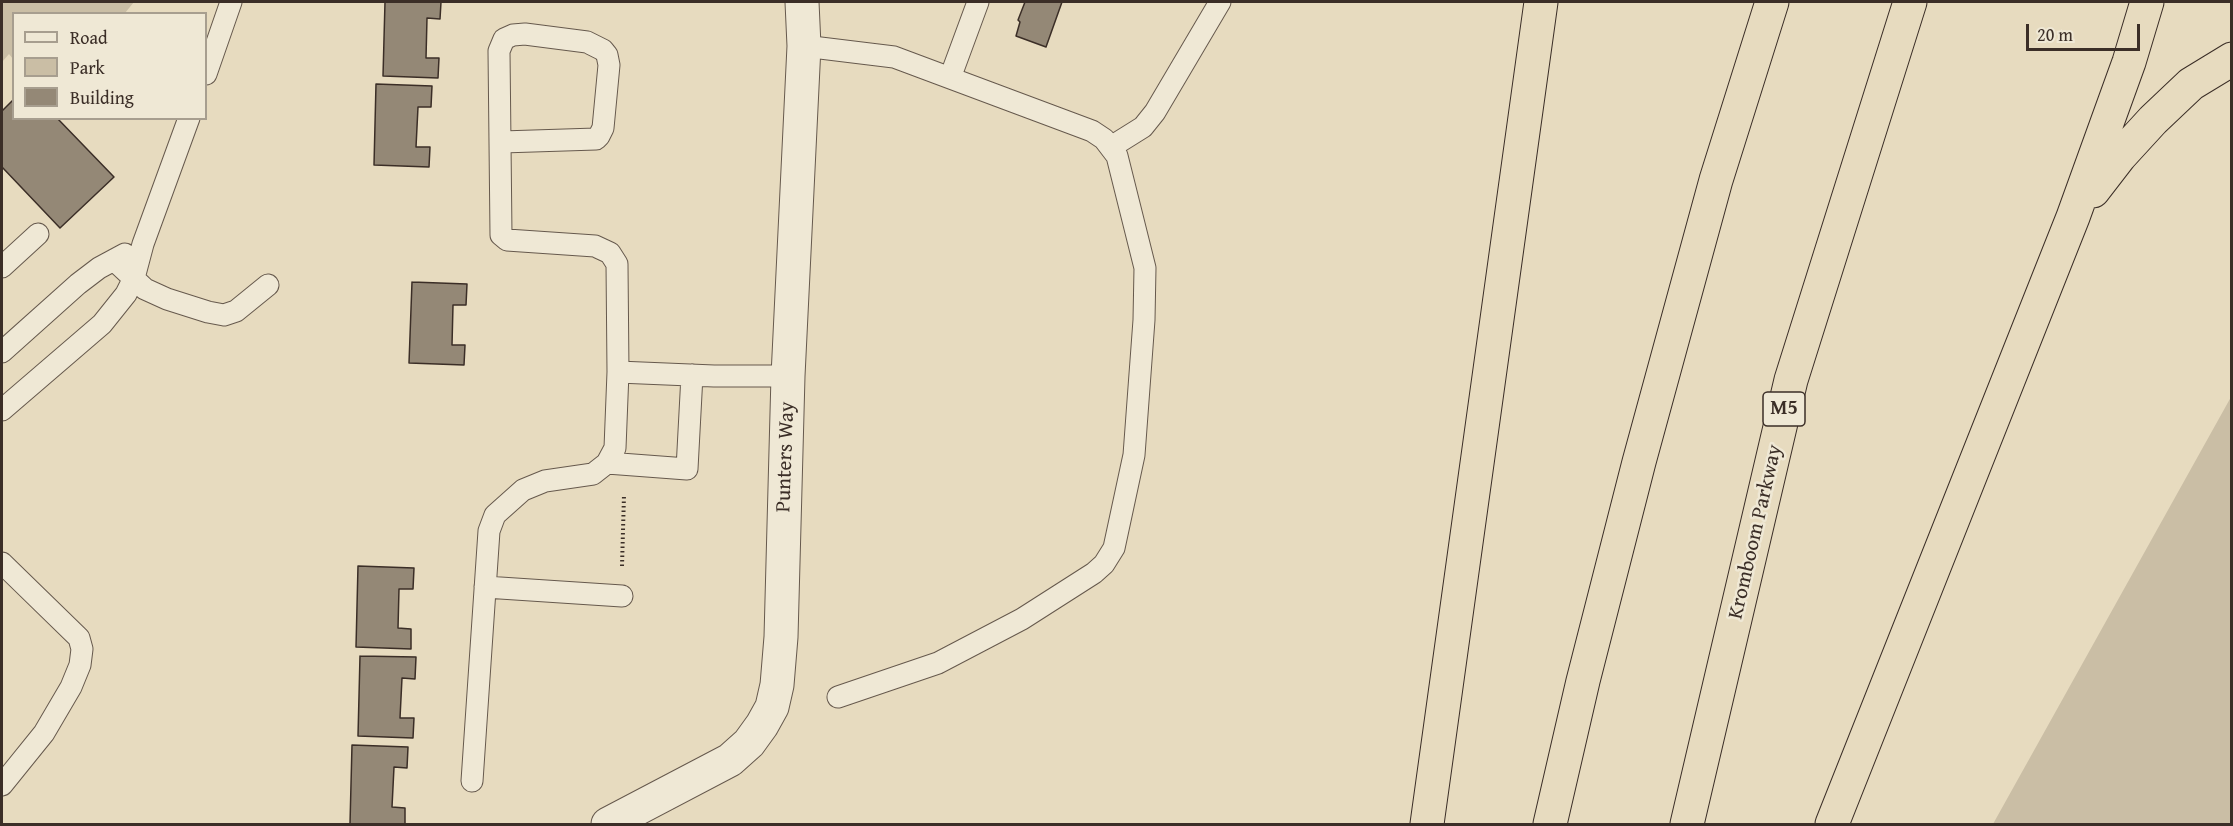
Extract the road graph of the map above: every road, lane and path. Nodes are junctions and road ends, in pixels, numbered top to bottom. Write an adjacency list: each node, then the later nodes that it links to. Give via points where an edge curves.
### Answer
1 (231, 2): 11 (lane)
2 (802, 2): 9 (street, Punters Way)
3 (978, 2): 12 (lane)
4 (1220, 2): 15 (lane, via 1155,112 1143,127)
5 (1541, 2): 36 (highway)
6 (1772, 2): 37 (highway, via 1716,180 1642,450)
7 (1910, 2): 38 (highway, Kromboom Parkway / M5, via 1791,380)
8 (2147, 2): 16 (highway)
9 (804, 46): 12 (lane, via 894,57); 26 (street, Punters Way)
10 (2232, 59): 16 (highway, via 2191,84 2153,120)
11 (207, 71)
12 (950, 78): 15 (lane, via 1092,131)
13 (188, 120): 18 (lane)
14 (502, 142): 14 (lane, via 596,139 603,128 609,65 603,50 587,42 525,34 504,39 499,51); 24 (lane, via 502,237 595,246 607,250 616,260)
15 (1111, 147): 32 (lane, via 1117,156 1144,268 1144,310 1134,455 1109,557 1094,573 1022,619 938,663)
16 (2073, 217): 39 (highway)
17 (38, 234): 20 (lane)
18 (143, 244): 19 (lane); 21 (lane)
19 (114, 260): 21 (lane); 23 (lane, via 78,284)
20 (2, 267)
21 (134, 278): 22 (lane, via 145,289 168,299 224,315 236,311); 27 (lane, via 102,324)
22 (268, 285)
23 (2, 352)
24 (618, 372): 25 (lane); 28 (lane, via 615,448)
25 (692, 375): 26 (lane); 28 (lane, via 687,469)
26 (788, 376): 35 (street, Punters Way, via 781,637 772,707 749,743 730,760)
27 (2, 410)
28 (607, 463): 30 (lane, via 593,474 545,481 523,490 495,515 489,531); 31 (path, via 624,489)
29 (2, 563): 34 (lane, via 79,638 82,649 71,687 44,733)
30 (485, 587): 31 (lane); 33 (lane)
31 (622, 596)
32 (838, 697)
33 (472, 781)
34 (2, 785)
35 (608, 825)
36 (1426, 825)
37 (1550, 825)
38 (1687, 825)
39 (1832, 825)

